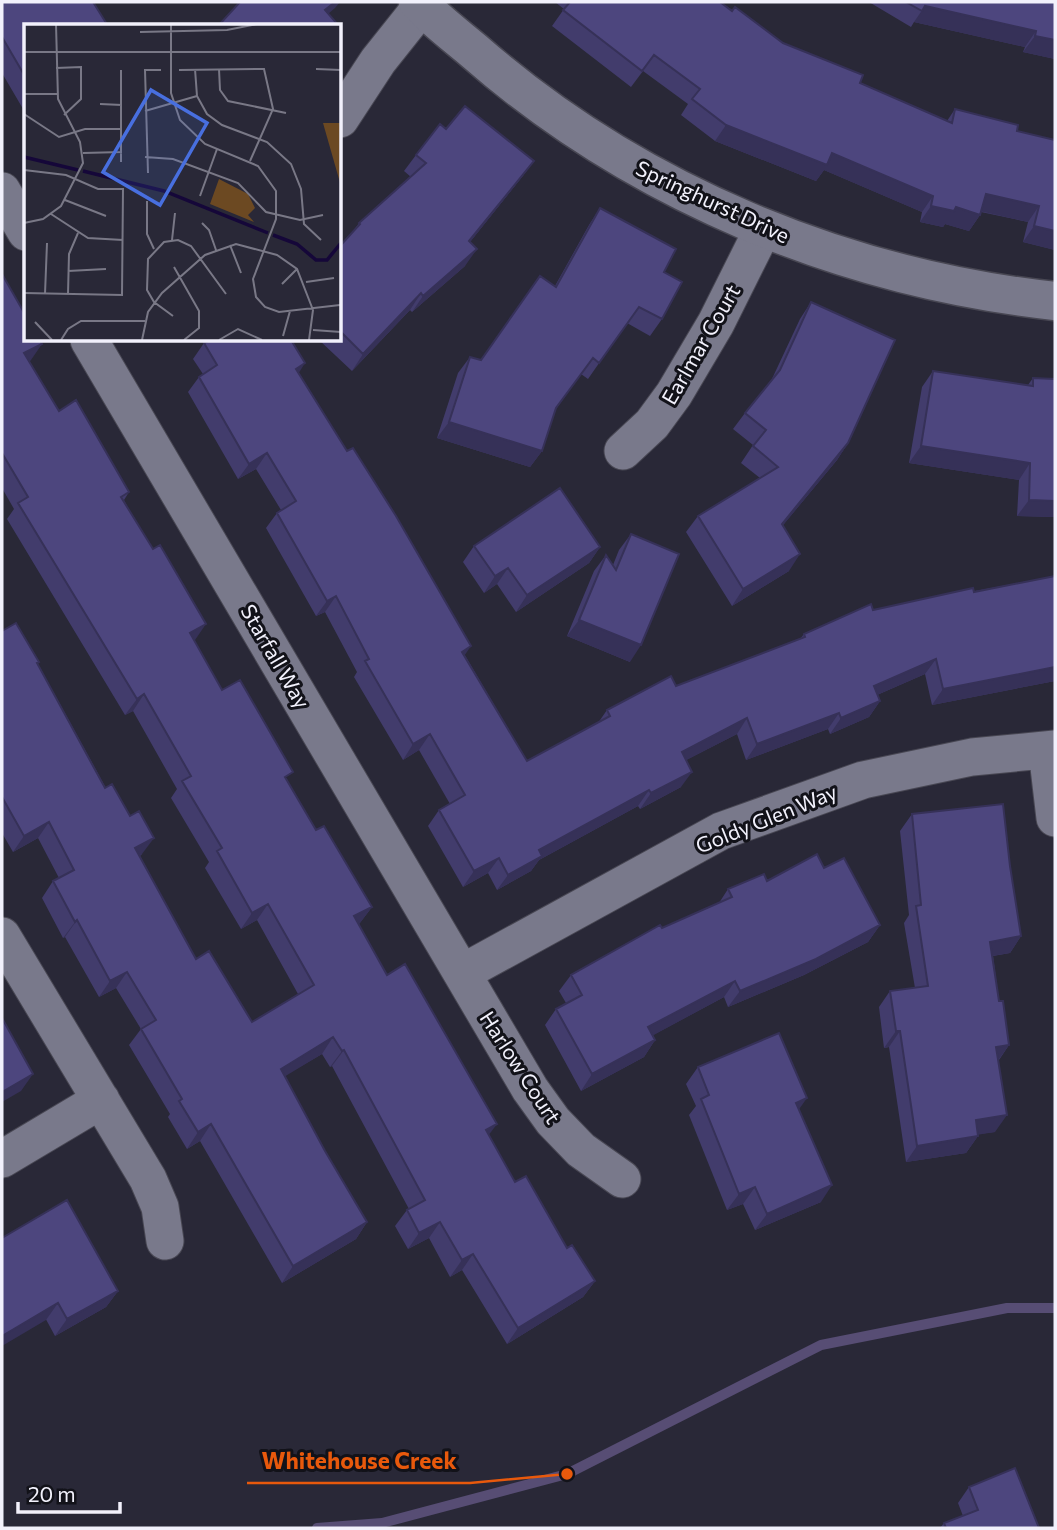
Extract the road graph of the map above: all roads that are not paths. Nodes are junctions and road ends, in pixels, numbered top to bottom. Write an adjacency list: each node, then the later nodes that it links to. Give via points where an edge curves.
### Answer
1 (422, 3): 2 (street); 5 (street, Springhurst Drive, via 509,82 567,124 660,181)
2 (341, 117)
3 (2, 191): 4 (street)
4 (24, 229)
5 (764, 229): 6 (street, Springhurst Drive, via 860,262 942,283); 8 (street, Earlmar Court, via 674,394 652,424)
6 (1055, 301)
7 (90, 341): 12 (street, Starfall Way)
8 (623, 450)
9 (1051, 750): 10 (street); 12 (street, Goldy Glen Way, via 972,757 863,780 722,831)
10 (1055, 818)
11 (2, 936): 13 (street)
12 (462, 973): 15 (street, Harlow Court, via 554,1121 581,1150)
13 (101, 1100): 14 (street); 16 (street, via 148,1179 160,1207)
14 (2, 1158)
15 (622, 1179)
16 (165, 1241)

